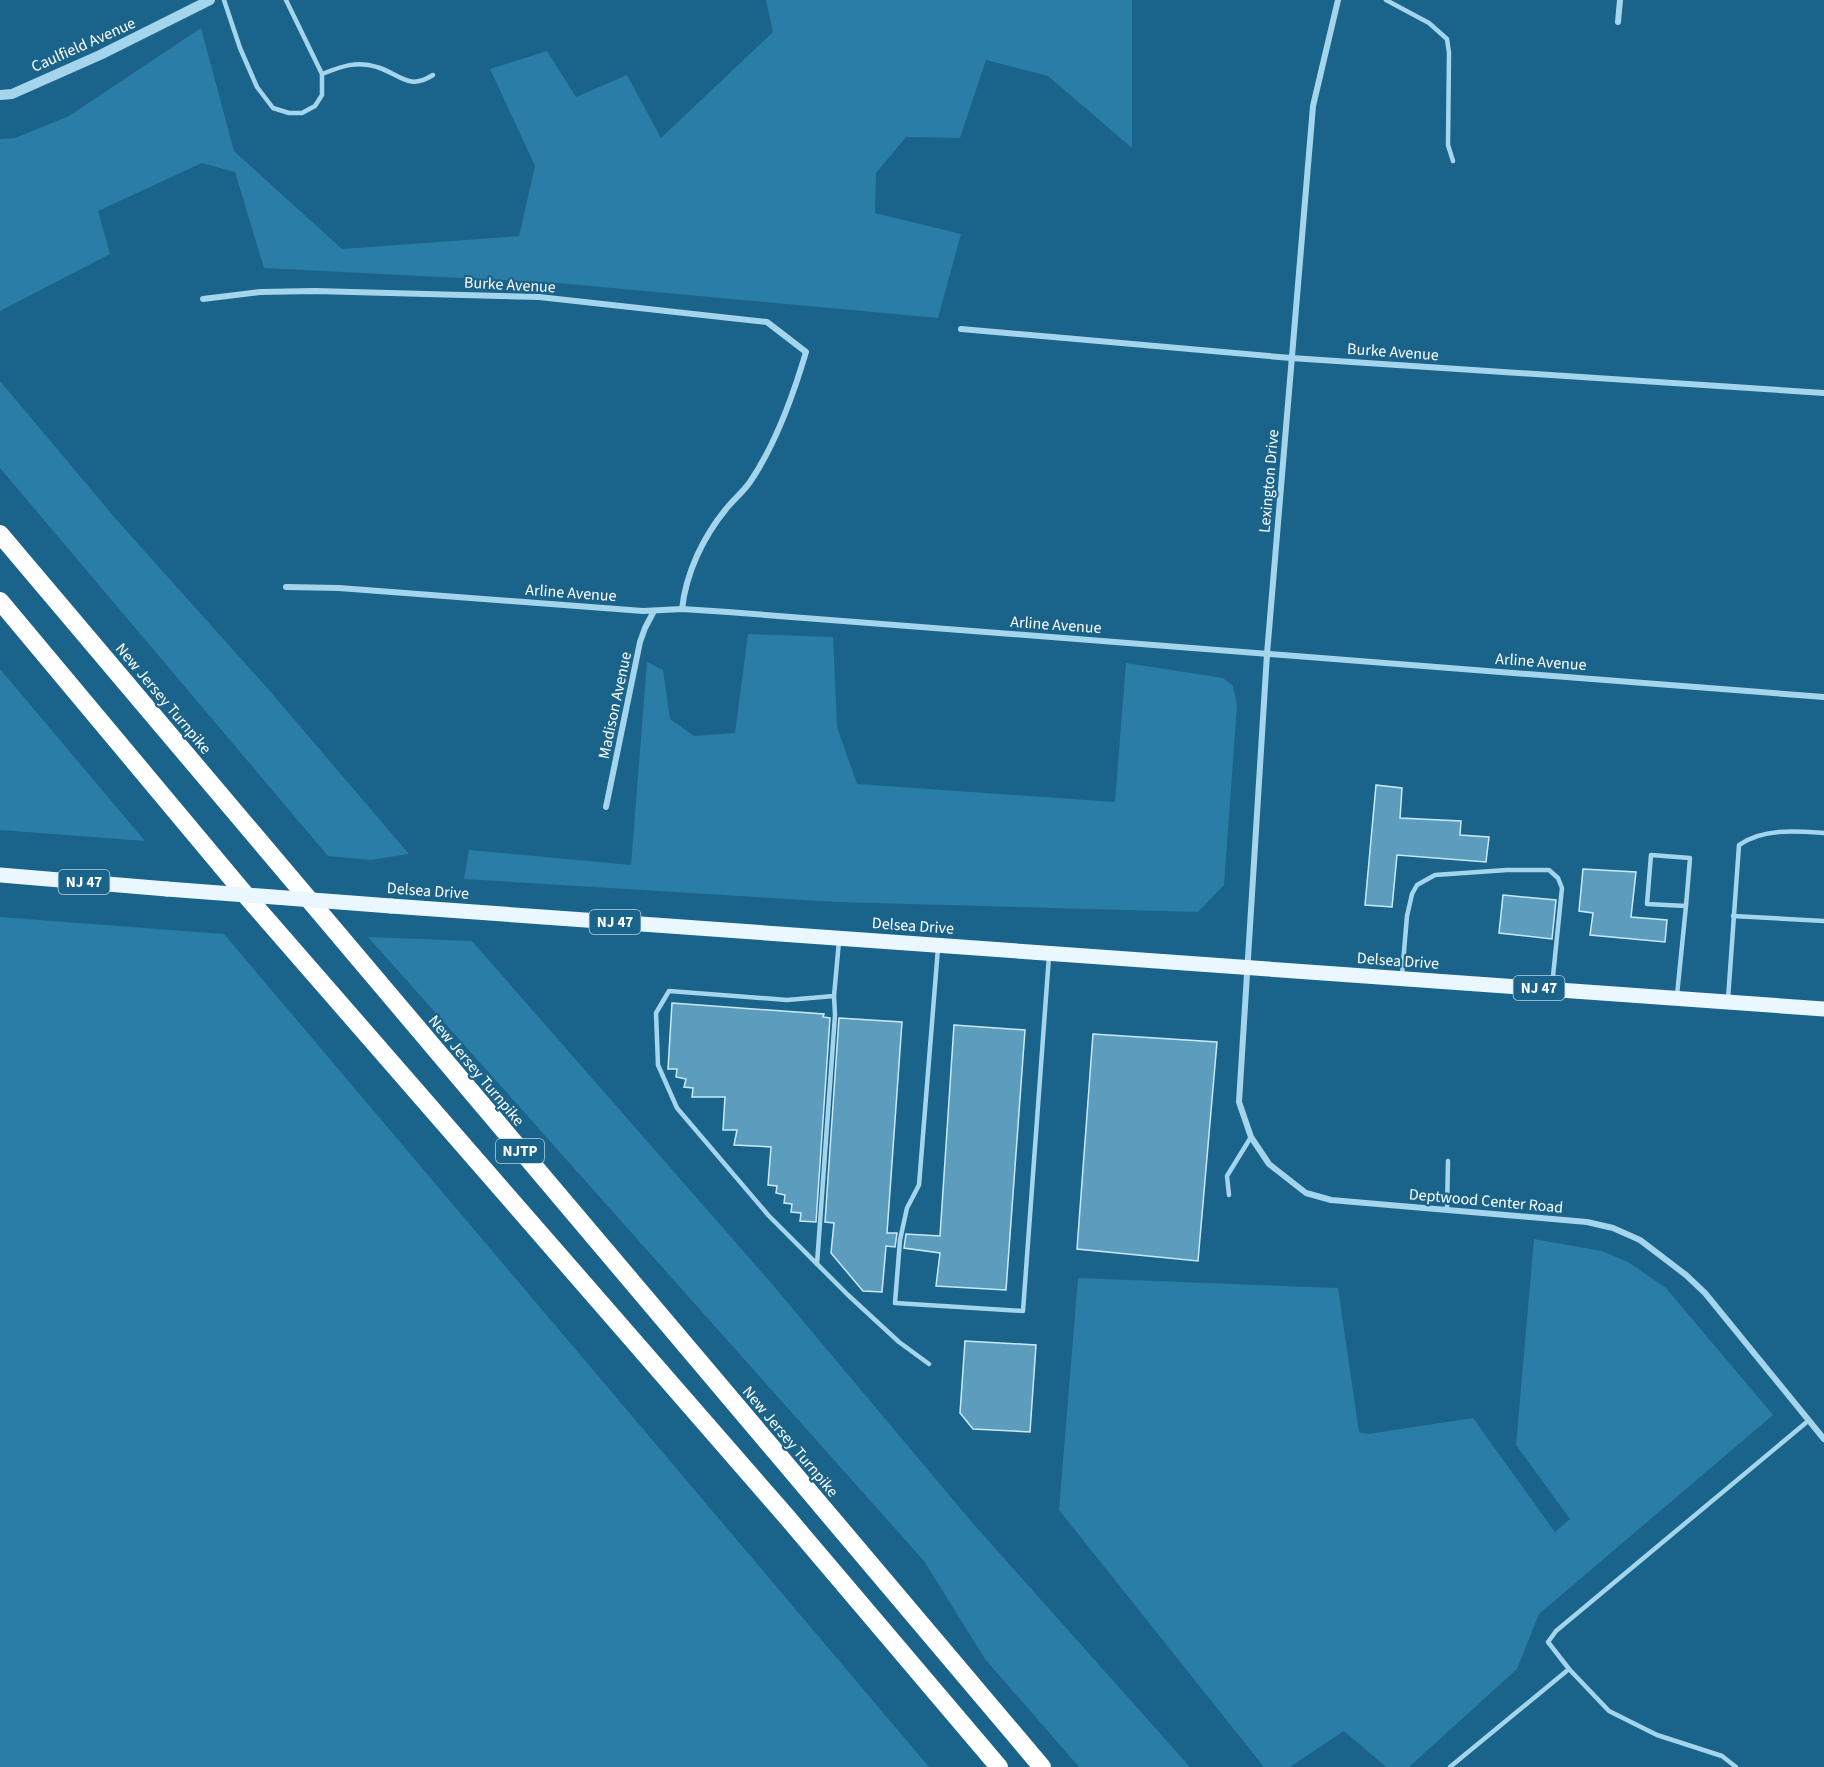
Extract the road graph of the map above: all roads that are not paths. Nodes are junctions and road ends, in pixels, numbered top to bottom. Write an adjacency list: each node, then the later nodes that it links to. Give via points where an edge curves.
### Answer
1 (210, 0): 10 (street, Caulfield Avenue, via 100,55)
2 (224, 0): 8 (lane, via 257,87 273,108 302,113 315,106 322,95)
3 (286, 0): 8 (lane)
4 (1338, 0): 14 (street, Lexington Drive, via 1313,106)
5 (1386, 0): 11 (lane, via 1429,23 1447,39 1448,145)
6 (1620, 0): 7 (street)
7 (1618, 22)
8 (322, 74): 9 (lane, via 346,64 363,64 409,82)
9 (433, 75)
10 (0, 95)
11 (1453, 161)
12 (202, 299): 19 (street, Burke Avenue, via 315,291 539,297 767,322 806,352 776,435 750,483 725,510 704,543 684,592)
13 (961, 329): 14 (street, Burke Avenue)
14 (1291, 358): 15 (street, Burke Avenue); 21 (street, Lexington Drive)
15 (1824, 393)
16 (0, 534): 49 (highway, New Jersey Turnpike / NJTP)
17 (285, 587): 20 (street, Arline Avenue)
18 (0, 601): 48 (highway, NJTP, via 249,899)
19 (682, 609): 20 (street, Arline Avenue); 21 (street, Arline Avenue)
20 (654, 611): 23 (street, Madison Avenue, via 640,642)
21 (1267, 654): 22 (street, Arline Avenue); 32 (street, Lexington Drive)
22 (1824, 697)
23 (606, 807)
24 (1824, 833): 27 (lane, via 1771,833 1748,838 1738,845)
25 (0, 875): 29 (main road, Delsea Drive / NJ 47, bridge)
26 (1686, 906): 26 (lane, via 1647,904 1651,855 1690,858); 36 (lane)
27 (1733, 916): 28 (lane); 37 (lane)
28 (1824, 921)
29 (839, 938): 30 (main road, Delsea Drive / NJ 47); 35 (lane)
30 (939, 945): 31 (main road, Delsea Drive / NJ 47); 31 (lane, via 919,1185 907,1209 900,1240 895,1303 1023,1311)
31 (1050, 953): 32 (main road, Delsea Drive / NJ 47)
32 (1247, 967): 33 (main road, Delsea Drive / NJ 47); 39 (street, Deptwood Center Road, via 1239,1102)
33 (1402, 978): 34 (main road, Delsea Drive / NJ 47); 34 (lane, via 1407,916 1417,885 1435,874 1549,870 1562,888)
34 (1552, 989): 36 (main road, Delsea Drive / NJ 47)
35 (834, 996): 43 (lane); 43 (lane, via 787,1000 669,991 656,1013 658,1065 677,1108 769,1216)
36 (1677, 998): 37 (main road, Delsea Drive / NJ 47)
37 (1727, 1002): 38 (main road, Delsea Drive / NJ 47)
38 (1824, 1009)
39 (1251, 1137): 41 (lane, via 1227,1176); 42 (street, Deptwood Center Road, via 1269,1164 1306,1193 1330,1200)
40 (1448, 1161): 42 (lane)
41 (1229, 1195)
42 (1447, 1210): 45 (street, Deptwood Center Road, via 1587,1222 1640,1240 1705,1293)
43 (817, 1264): 44 (lane, via 899,1342)
44 (929, 1364)
45 (1808, 1421): 46 (street, Deptwood Center Road); 47 (lane, via 1556,1631 1548,1642)
46 (1824, 1439)
47 (1569, 1670): 50 (lane); 51 (lane, via 1609,1711 1657,1735 1722,1756)
48 (999, 1767)
49 (1042, 1767)
50 (1450, 1767)
51 (1736, 1767)

